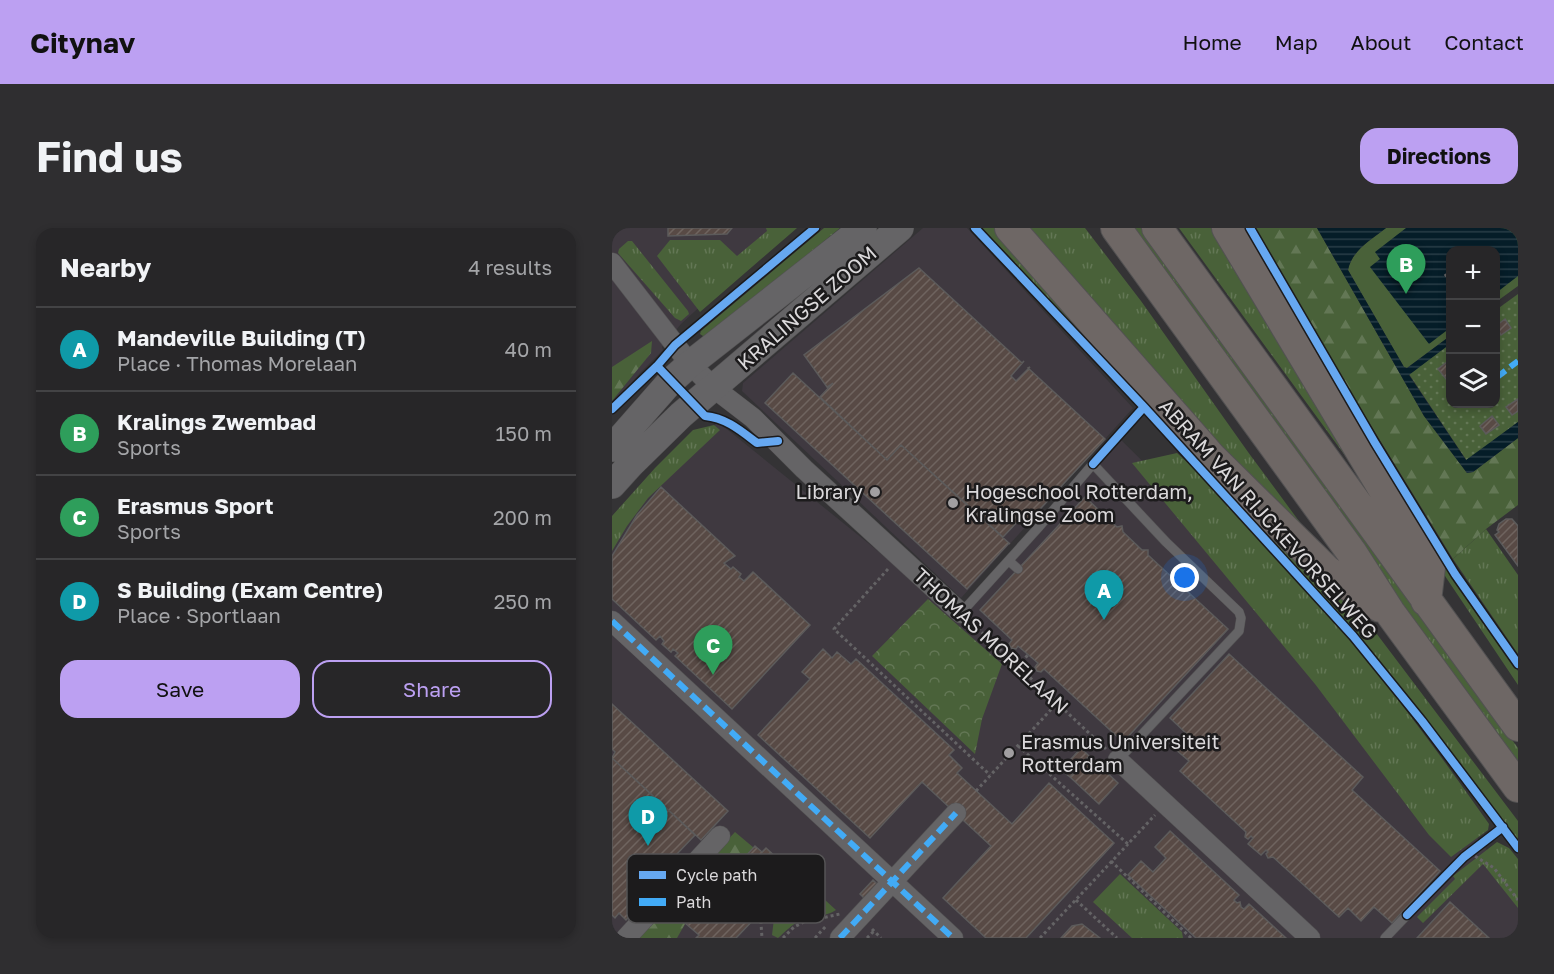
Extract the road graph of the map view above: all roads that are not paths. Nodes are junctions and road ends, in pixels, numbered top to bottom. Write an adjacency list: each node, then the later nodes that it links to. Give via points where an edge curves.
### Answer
1 (862, 228): 8 (main road, KRALINGSE ZOOM)
2 (900, 228): 9 (main road, KRALINGSE ZOOM)
3 (1010, 228): 16 (main road, via 1238,485 1326,570)
4 (1157, 228): 14 (main road)
5 (1227, 228): 14 (main road, via 1430,567)
6 (1117, 232): 16 (main road, ABRAM VAN RIJCKEVORSELWEG, via 1352,553)
7 (612, 263): 8 (street)
8 (690, 364): 9 (street); 10 (main road, KRALINGSE ZOOM)
9 (714, 388): 11 (main road, KRALINGSE ZOOM); 15 (street, THOMAS MORELAAN, via 753,418)
10 (612, 448)
11 (612, 485)
12 (1009, 561): 13 (lane); 15 (lane); 19 (lane, via 1093,464 1239,612 1239,631 1164,704)
13 (1018, 569)
14 (1426, 601): 18 (main road)
15 (961, 613)
16 (1391, 614): 20 (main road, ABRAM VAN RIJCKEVORSELWEG)
17 (612, 621): 24 (street)
18 (1518, 726)
19 (1118, 760): 30 (street)
20 (1518, 787)
21 (956, 813): 24 (street)
22 (720, 836): 23 (street)
23 (703, 854)
24 (892, 882): 28 (street, via 866,924); 29 (street)
25 (1407, 915): 31 (lane)
26 (640, 923): 27 (street)
27 (626, 938)
28 (840, 938)
29 (953, 938)
30 (1310, 938)
31 (1385, 938)

